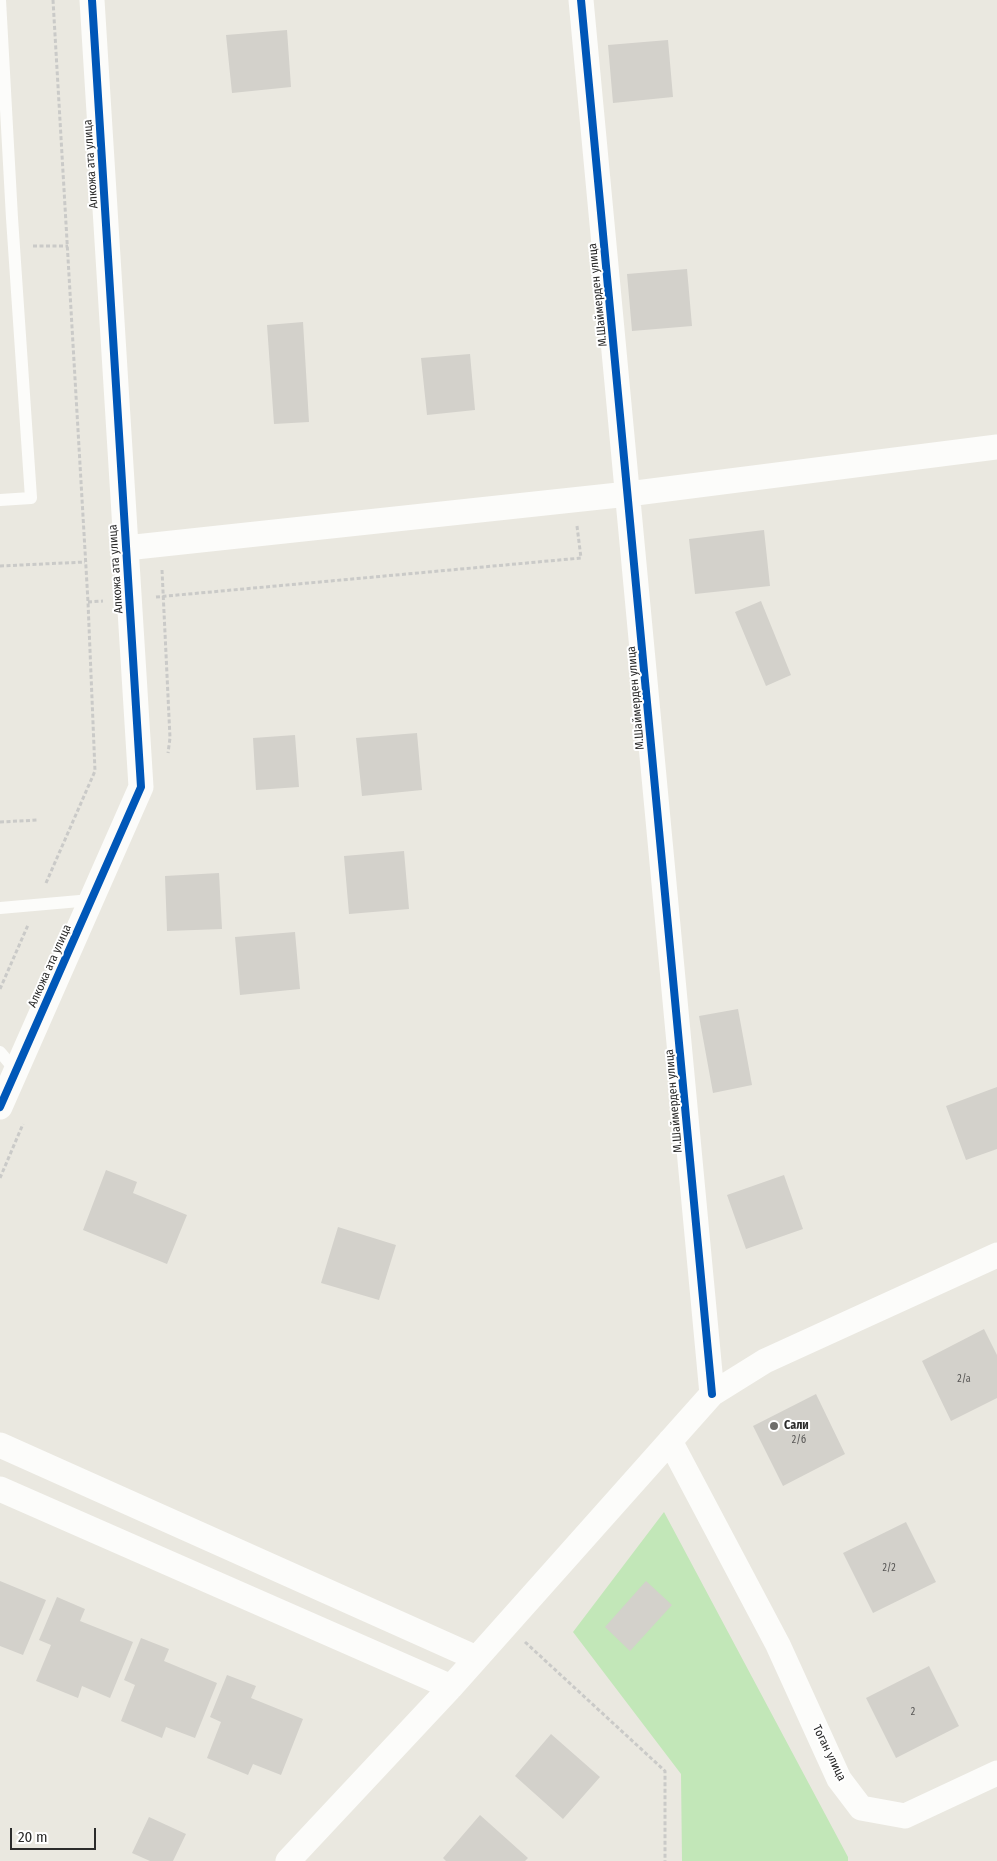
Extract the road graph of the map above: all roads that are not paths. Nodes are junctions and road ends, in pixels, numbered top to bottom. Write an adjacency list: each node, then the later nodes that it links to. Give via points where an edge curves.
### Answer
1 (0, 0): 4 (lane)
2 (92, 0): 8 (street, Алкожа ата улица)
3 (581, 0): 6 (street, М.Шаймерден улица)
4 (6, 218): 7 (lane, via 31,498)
5 (997, 447): 6 (street)
6 (628, 494): 8 (street); 15 (street, М.Шаймерден улица)
7 (0, 500)
8 (126, 548): 9 (street, Алкожа ата улица, via 141,787)
9 (91, 900): 10 (lane); 12 (street, Алкожа ата улица)
10 (0, 908)
11 (0, 1052): 12 (lane)
12 (16, 1071): 13 (street, Алкожа ата улица)
13 (0, 1107)
14 (997, 1255): 15 (street, via 765,1361)
15 (712, 1394): 16 (street)
16 (670, 1441): 19 (street); 21 (street, Тоган улица, via 778,1645 840,1779 861,1808 905,1816)
17 (0, 1445): 19 (street)
18 (0, 1489): 20 (street)
19 (476, 1658): 20 (street)
20 (451, 1687): 22 (street)
21 (997, 1773)
22 (288, 1861)

